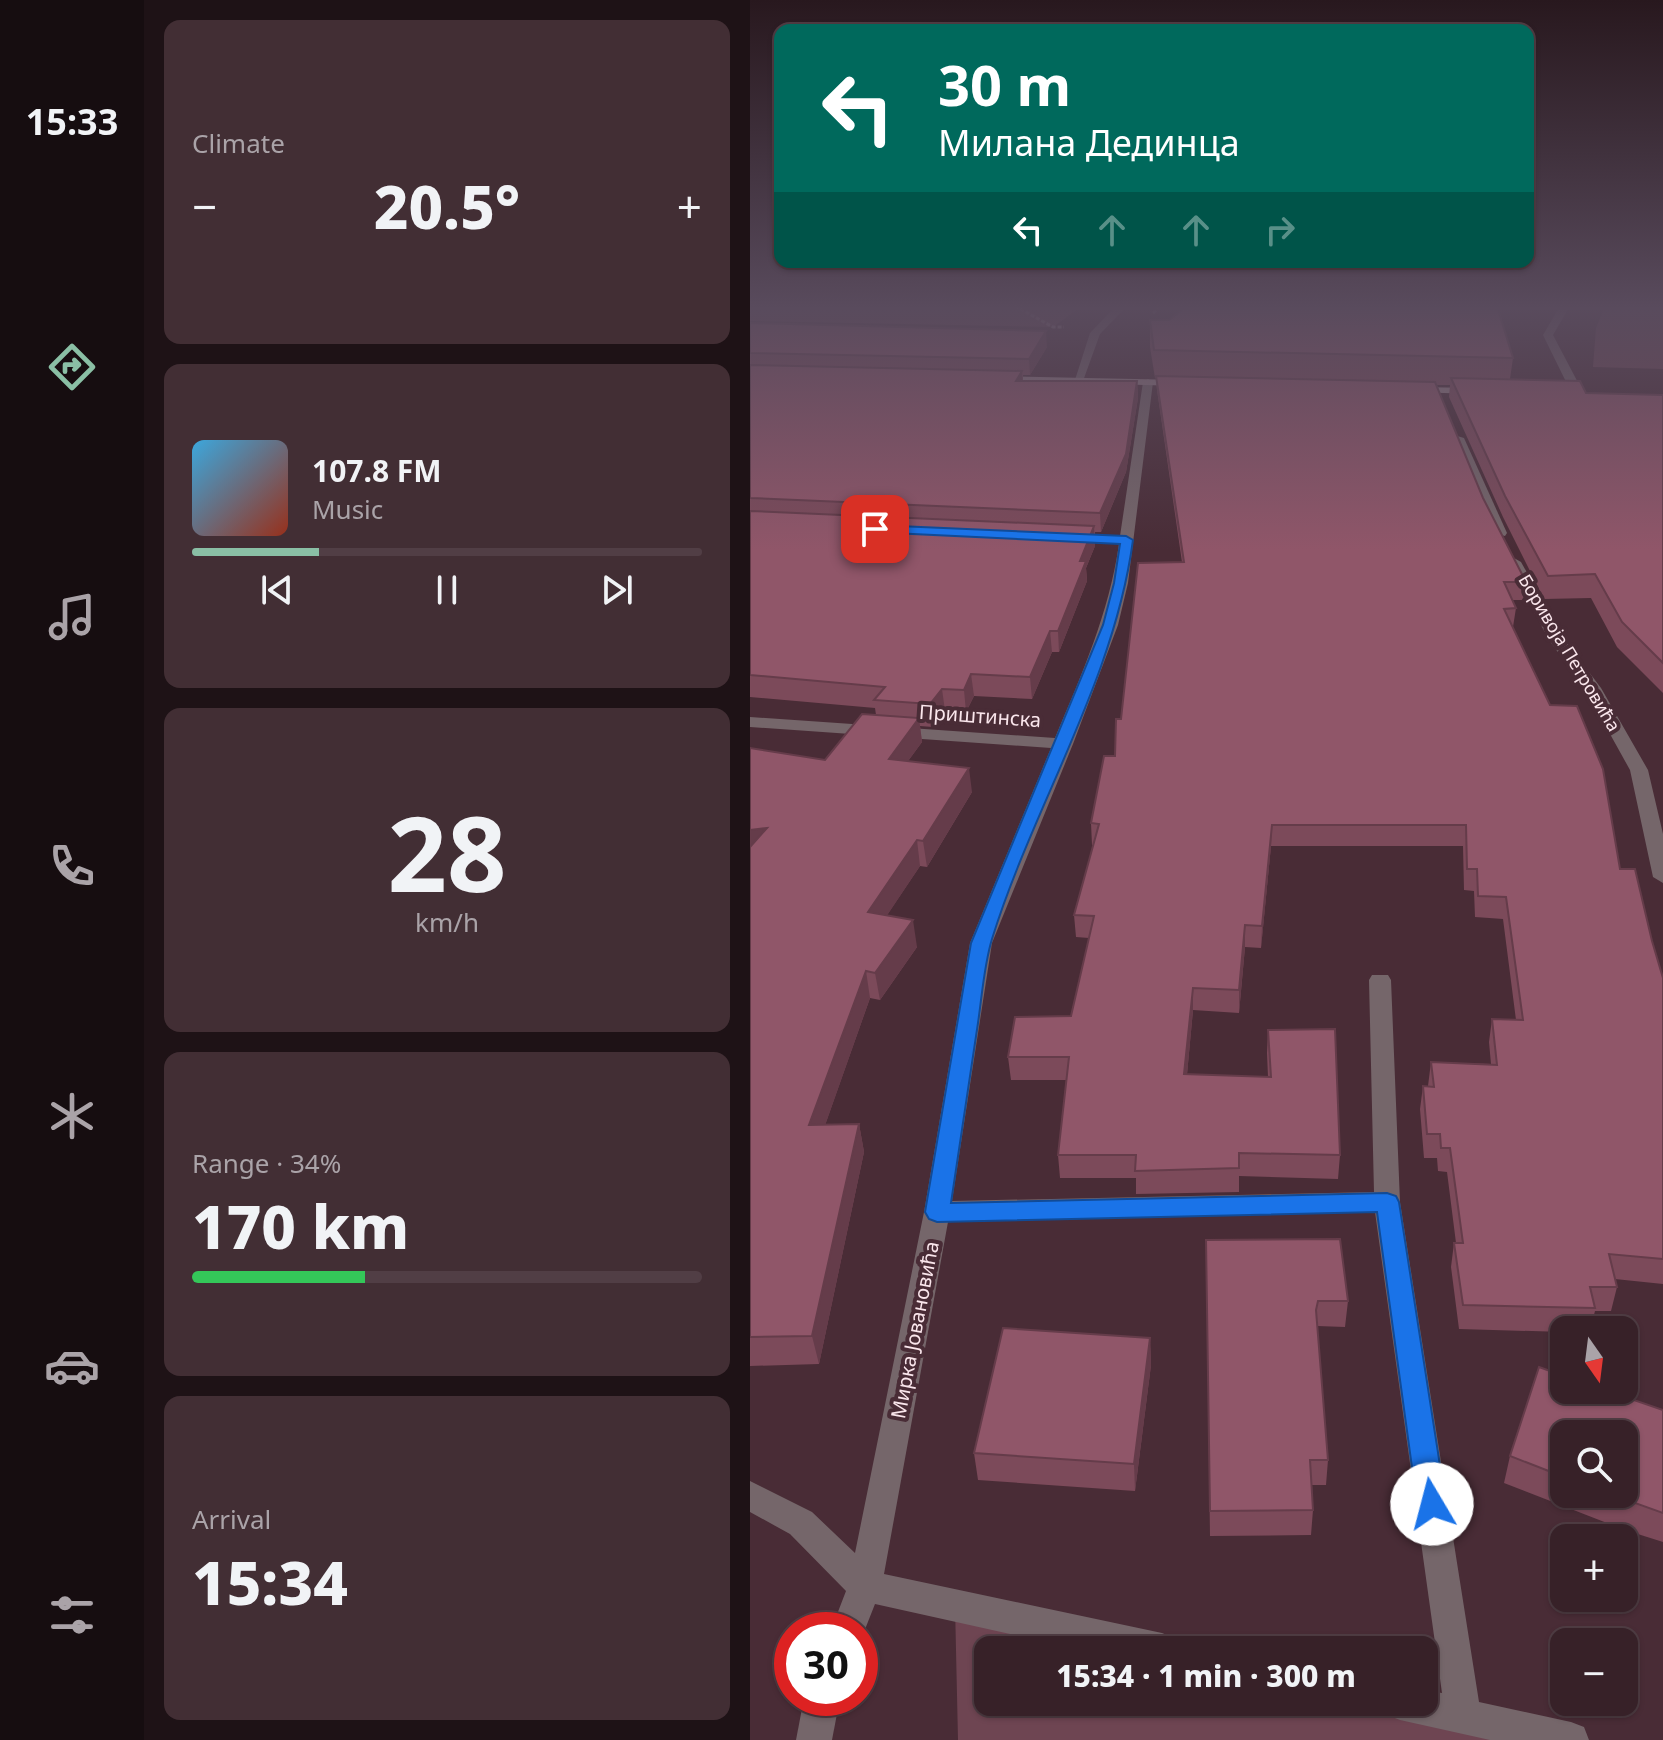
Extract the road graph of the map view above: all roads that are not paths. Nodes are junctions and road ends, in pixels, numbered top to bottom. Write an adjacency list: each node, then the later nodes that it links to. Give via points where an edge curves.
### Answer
1 (1147, 387): 10 (street, Мирка Јовановића)
2 (1575, 387): 6 (street)
3 (1406, 390): 8 (main road)
4 (1484, 392): 8 (main road)
5 (1562, 393): 6 (main road)
6 (1578, 394): 7 (main road)
7 (1592, 394)
8 (1443, 404): 13 (street, Боривоја Петровића, via 1531,595 1593,688)
9 (1048, 537): 10 (street)
10 (1126, 540): 12 (street, Мирка Јовановића, via 1110,625)
11 (750, 722): 12 (street, Приштинска)
12 (1064, 744): 17 (street, Мирка Јовановића, via 981,943)
13 (1654, 802): 14 (street, Боривоја Петровића)
14 (1663, 877)
15 (1380, 980): 16 (street)
16 (1387, 1202): 17 (street); 24 (street)
17 (937, 1212): 19 (street, Мирка Јовановића)
18 (750, 1496): 19 (street, via 801,1523)
19 (865, 1586): 20 (street, Мирка Јовановића); 21 (street)
20 (855, 1612)
21 (1097, 1636)
22 (1438, 1710): 24 (street)
23 (818, 1716): 25 (street)
24 (1463, 1716): 26 (street)
25 (814, 1740)
26 (1571, 1740)

